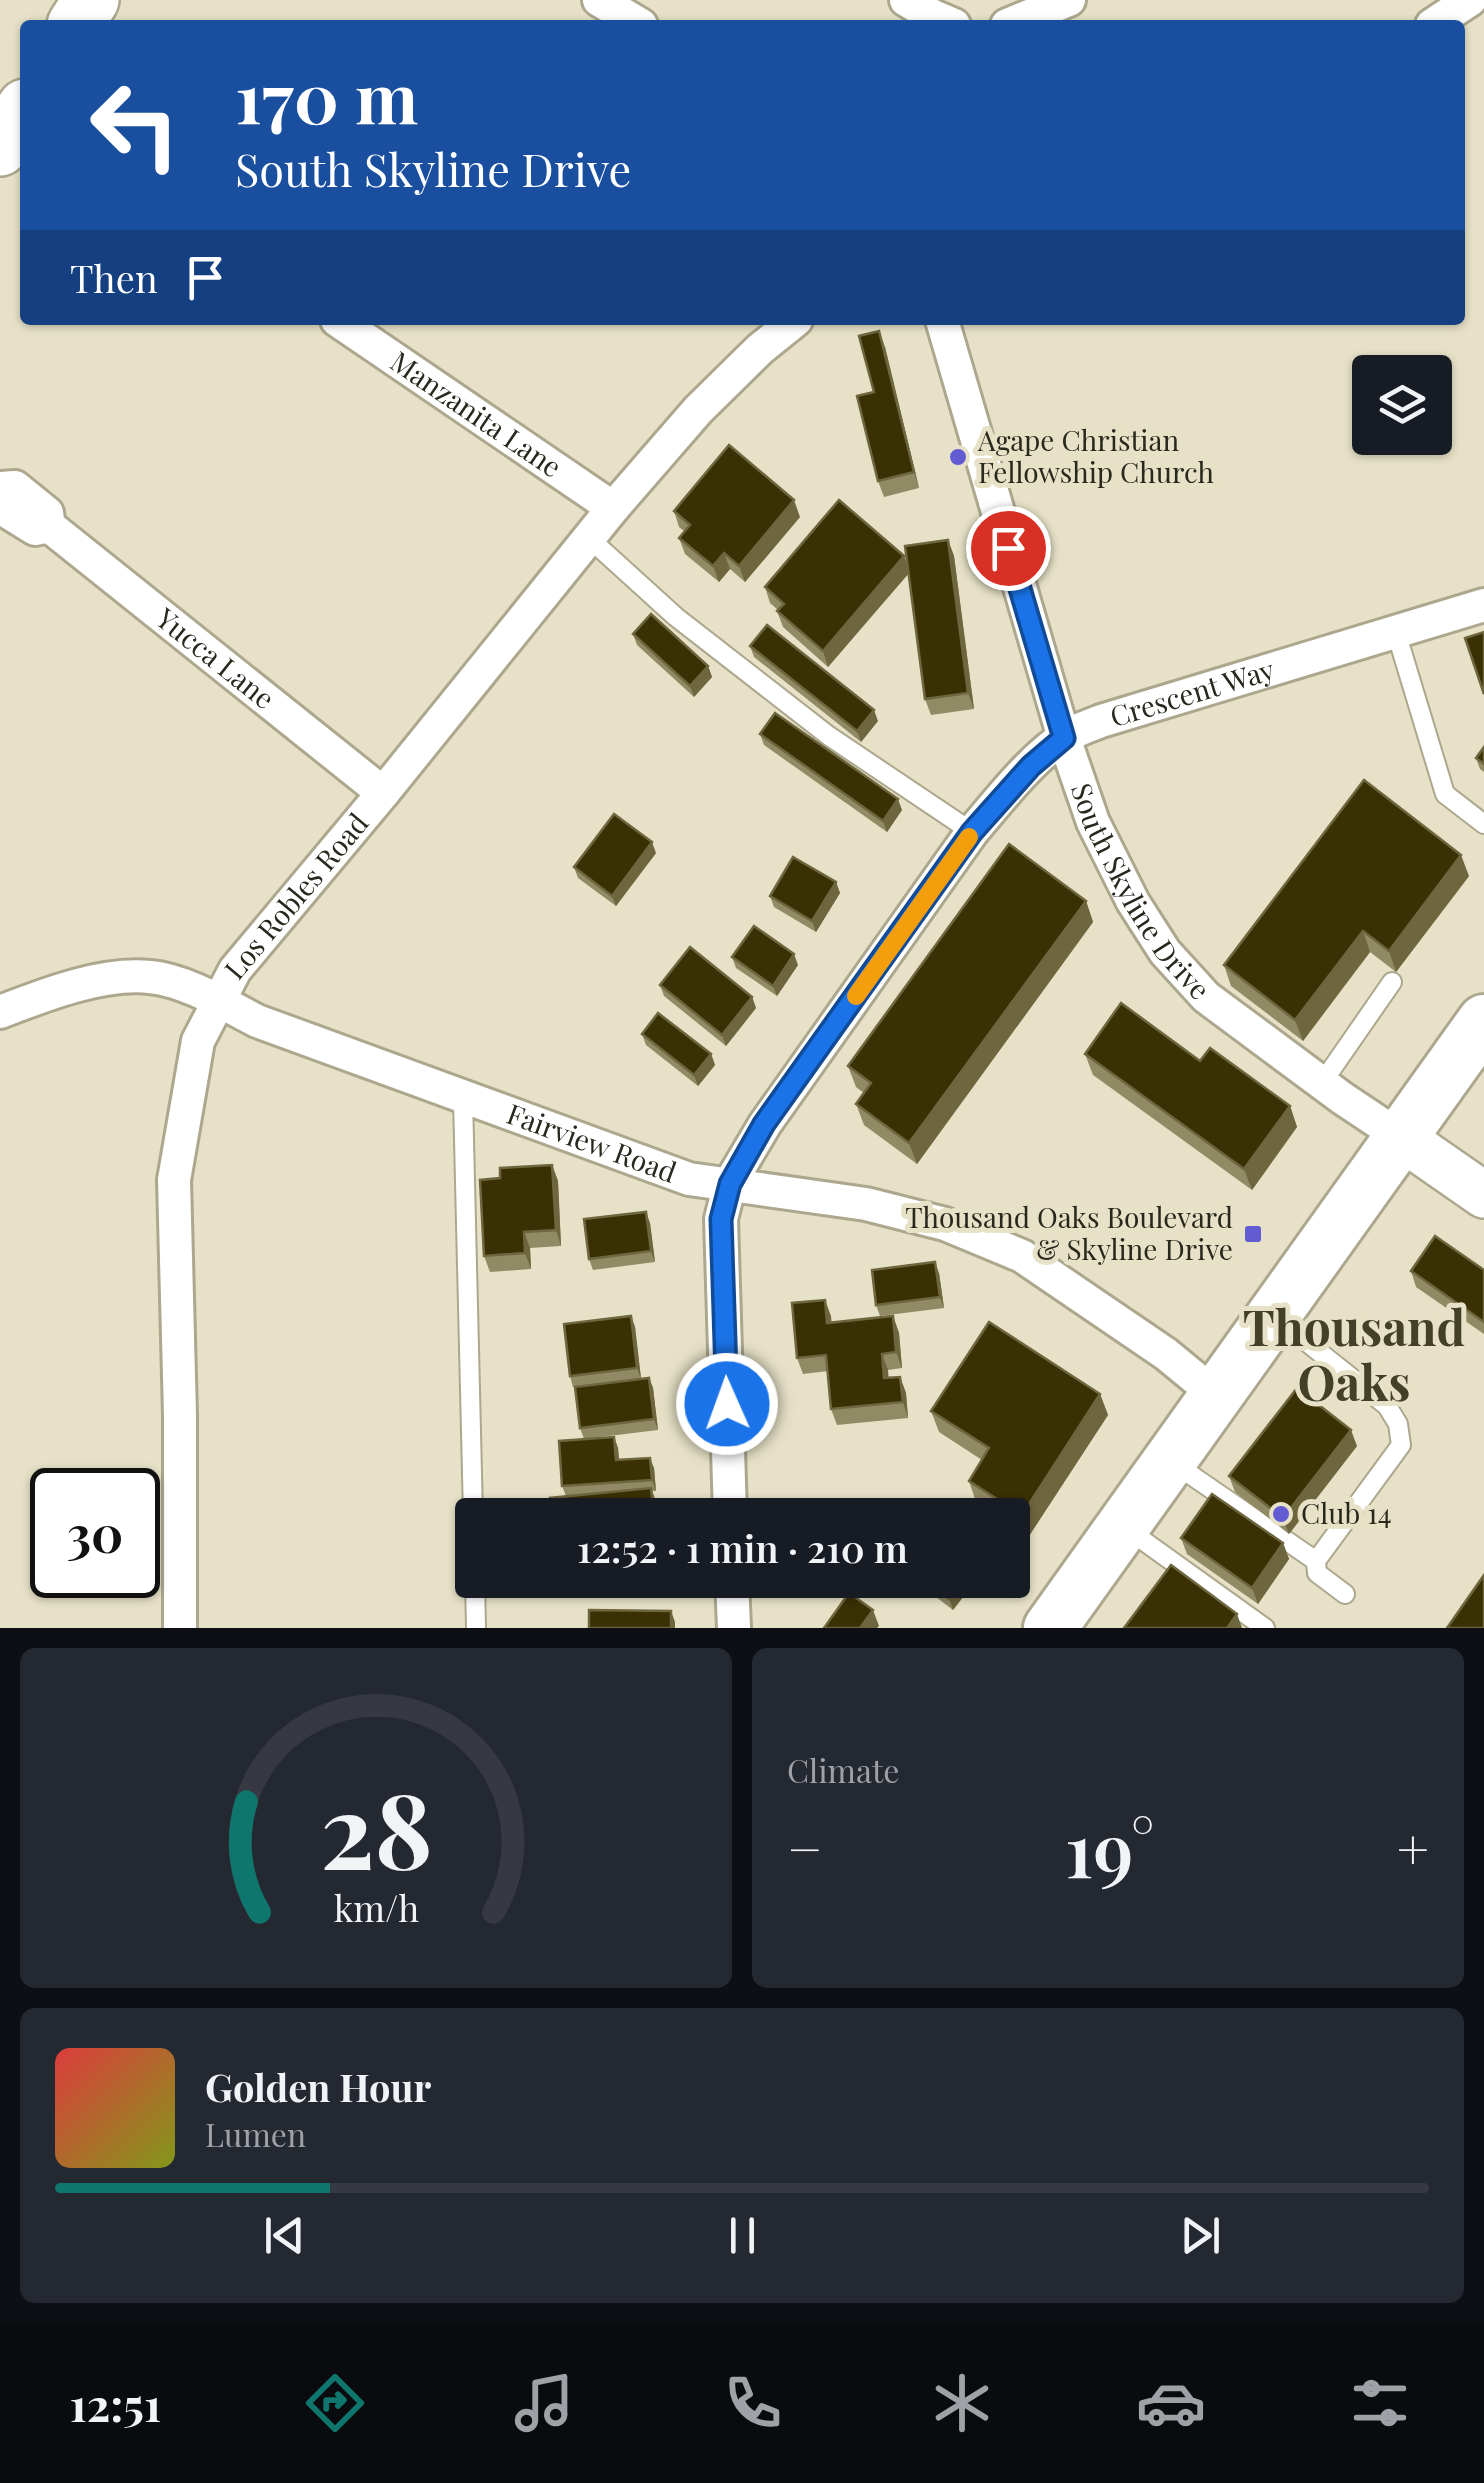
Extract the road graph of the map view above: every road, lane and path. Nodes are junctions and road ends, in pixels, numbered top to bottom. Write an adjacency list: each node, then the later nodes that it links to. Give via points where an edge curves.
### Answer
1 (598, 0): 5 (street)
2 (906, 0): 6 (street)
3 (1069, 0): 7 (street)
4 (1470, 0): 8 (street)
5 (632, 20)
6 (942, 20)
7 (1019, 20)
8 (1440, 20)
9 (20, 115): 10 (highway)
10 (0, 148)
11 (344, 325): 16 (street, Manzanita Lane)
12 (790, 325): 16 (street, Los Robles Road, via 698,410)
13 (943, 325): 21 (street, South Skyline Drive)
14 (0, 488): 17 (street, Yucca Lane, via 15,486 47,513)
15 (0, 504): 17 (street, Yucca Lane, via 35,529)
16 (613, 508): 18 (street, Los Robles Road)
17 (49, 526): 22 (street, Yucca Lane)
18 (590, 539): 22 (street, Los Robles Road); 24 (lane, via 676,618 829,736)
19 (1484, 605): 20 (street, Crescent Way)
20 (1396, 632): 21 (street, Crescent Way); 23 (lane, via 1445,794)
21 (1064, 738): 24 (street, Crescent Way); 29 (street, South Skyline Drive, via 1094,822 1165,952 1206,997)
22 (382, 794): 26 (street, Los Robles Road)
23 (1484, 824)
24 (972, 832): 32 (street, Crescent Way, via 764,1124)
25 (1392, 982): 29 (lane)
26 (218, 1000): 27 (street, Fairview Road, via 150,976 61,989); 30 (street, Fairview Road); 44 (street, Los Robles Road, via 198,1040 174,1180)
27 (0, 1012)
28 (1484, 1021): 31 (main road)
29 (1322, 1083): 31 (street, South Skyline Drive)
30 (462, 1098): 32 (street, Fairview Road, via 688,1179); 37 (lane)
31 (1402, 1138): 33 (street); 34 (main road)
32 (730, 1184): 35 (street, Fairview Road, via 866,1204 945,1224 1022,1256); 38 (street, Crescent Way, via 721,1219)
33 (1484, 1195)
34 (1274, 1316): 35 (main road); 40 (lane, via 1387,1406 1398,1424 1401,1444)
35 (1217, 1396): 36 (main road)
36 (1170, 1460): 39 (main road); 40 (lane)
37 (473, 1498)
38 (729, 1498)
39 (1123, 1526): 47 (main road); 48 (lane)
40 (1316, 1561): 41 (lane, via 1317,1573)
41 (1345, 1594)
42 (475, 1598): 45 (lane)
43 (733, 1598): 46 (street)
44 (180, 1628)
45 (476, 1628)
46 (734, 1628)
47 (1050, 1628)
48 (1265, 1628)

